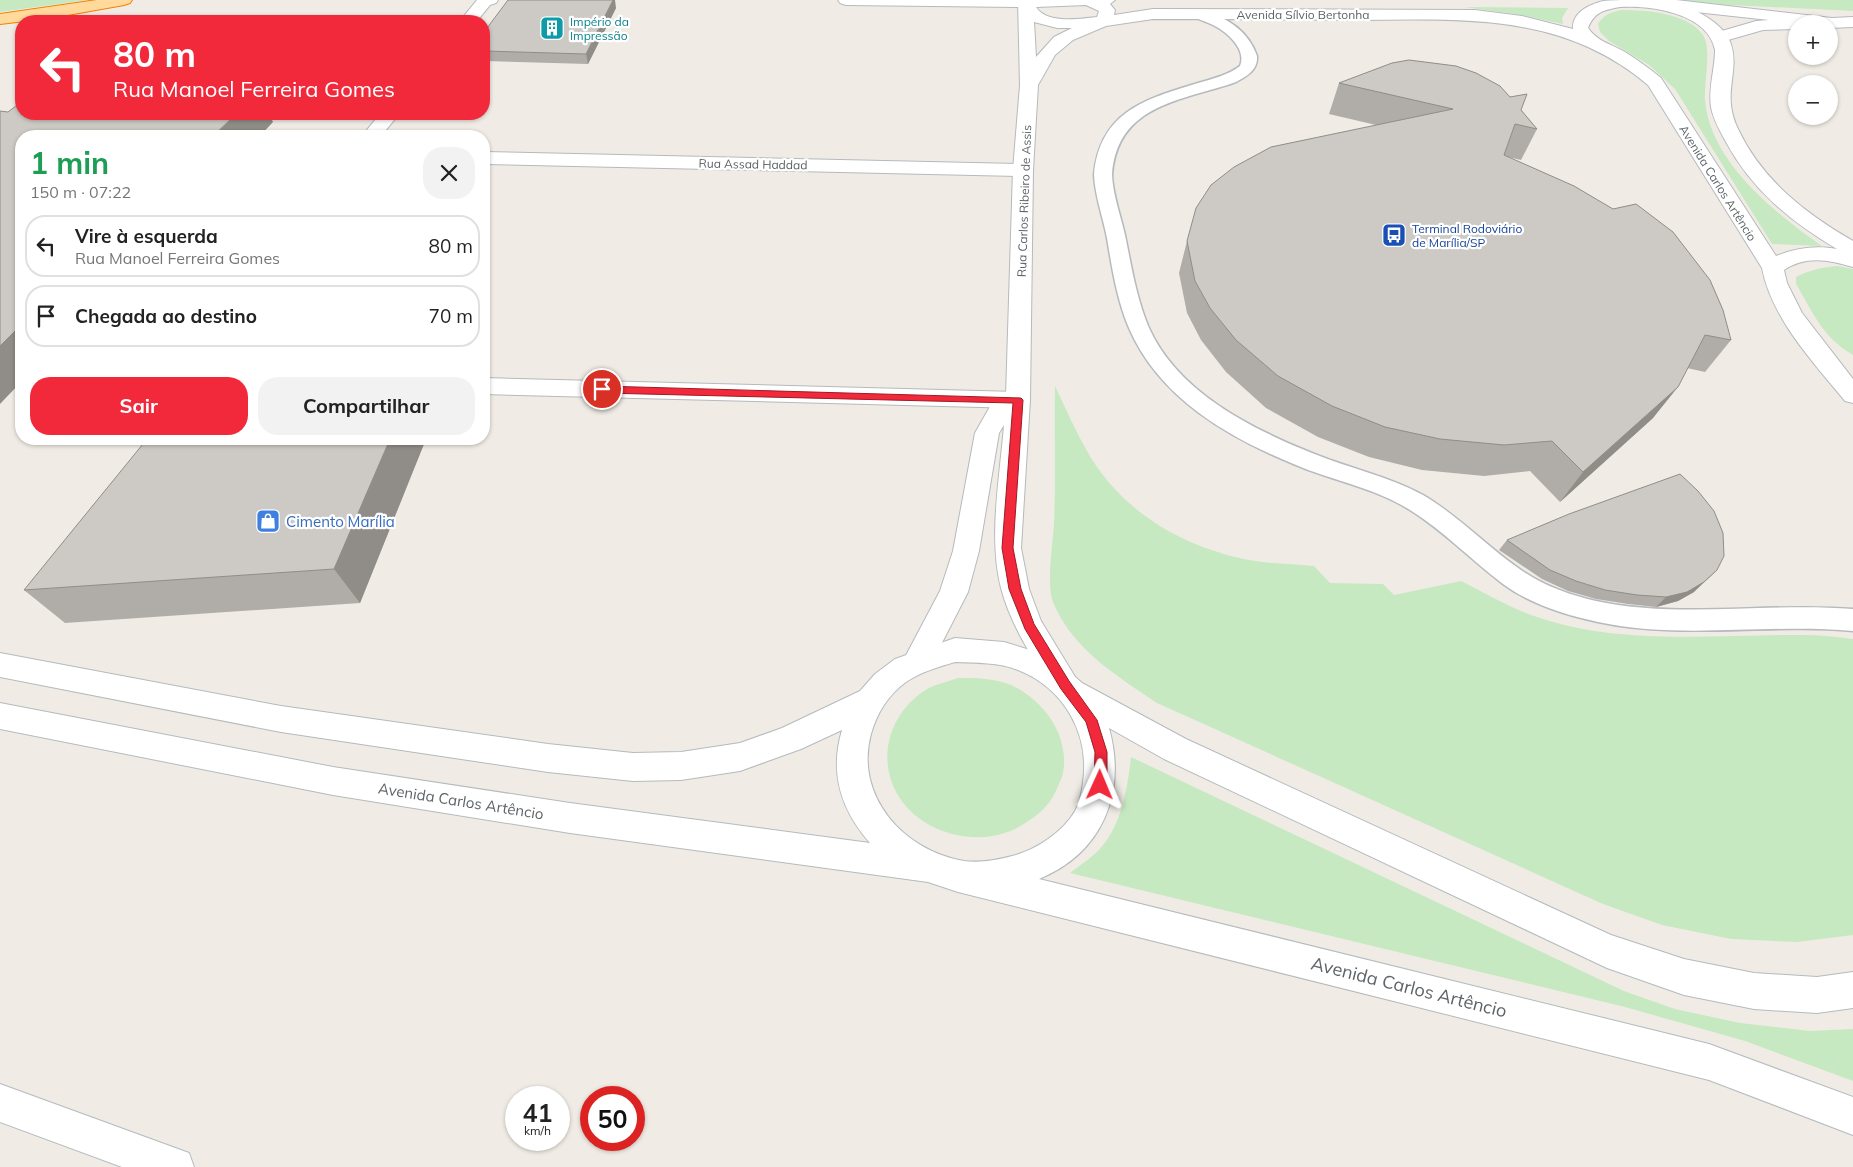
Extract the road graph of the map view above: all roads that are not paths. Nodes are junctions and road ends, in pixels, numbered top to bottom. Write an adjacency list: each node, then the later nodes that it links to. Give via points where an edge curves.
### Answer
1 (124, 0): 10 (highway)
2 (846, 0): 7 (street)
3 (1089, 0): 4 (street); 7 (street); 15 (street, via 1107,10 1107,17)
4 (1126, 0)
5 (1622, 0): 8 (street); 20 (street, via 1592,10 1584,17 1580,28)
6 (487, 1): 11 (street)
7 (1025, 2): 15 (street, via 1033,15 1044,19); 21 (street, Rua Carlos Ribeiro de Assis)
8 (1659, 4): 13 (street); 19 (street, via 1692,16)
9 (1200, 14): 15 (street, via 1153,14); 20 (street, via 1277,28 1386,28 1405,27 1437,15 1502,17); 34 (lane, via 1222,23 1234,34 1250,57 1248,67 1228,80 1184,91 1149,105 1126,121 1109,145 1103,175 1132,306 1146,342 1174,380 1250,436 1288,454 1401,494 1431,511 1515,579 1561,602 1612,614 1662,618 1813,616)
10 (34, 15)
11 (474, 15)
12 (15, 17): 14 (highway)
13 (1788, 18)
14 (0, 19)
15 (1102, 22): 21 (street, via 1067,36 1052,46)
16 (1838, 22): 17 (street)
17 (1853, 22)
18 (1788, 24): 19 (street, via 1762,25)
19 (1721, 37): 26 (street, via 1724,52 1720,103 1724,122 1736,146 1779,200 1813,227)
20 (1588, 40): 28 (street, Avenida Carlos Artêncio, via 1643,70 1655,82)
21 (1029, 85): 25 (street, Rua Carlos Ribeiro de Assis)
22 (385, 120): 23 (street)
23 (376, 130)
24 (490, 158): 25 (street, Rua Assad Haddad)
25 (1023, 170): 33 (street, Rua Carlos Ribeiro de Assis)
26 (1853, 250)
27 (1853, 260): 28 (street, via 1824,254 1800,254 1785,258)
28 (1773, 268): 29 (street, Avenida Carlos Artêncio, via 1779,294)
29 (1819, 352): 30 (street); 32 (street, Avenida Carlos Artêncio)
30 (1853, 368)
31 (490, 386): 33 (street)
32 (1853, 396)
33 (1018, 400): 35 (street, via 1001,409 987,433 966,551 954,592); 37 (street, Rua Carlos Ribeiro de Assis, via 1008,548 1015,589 1029,626)
34 (1853, 620)
35 (918, 661): 37 (street, via 955,650 994,651 1032,663); 38 (street, via 890,678)
36 (0, 665): 38 (street, via 281,719 548,758 633,767 681,766 740,757 790,739)
37 (1068, 689): 41 (street, Rua Carlos Ribeiro de Assis, via 1091,720 1101,752 1100,785 1089,817 1067,845 1036,866 999,877); 42 (street, via 1175,749 1606,951 1684,977 1754,991 1818,995)
38 (869, 701): 40 (street, via 855,733 850,761 856,792 877,829 895,848)
39 (0, 716): 40 (street, Avenida Carlos Artêncio, via 333,781 570,818)
40 (926, 867): 41 (street)
41 (960, 876): 44 (street, Avenida Carlos Artêncio, via 1709,1062)
42 (1853, 990)
43 (0, 1103): 45 (street)
44 (1853, 1116)
45 (175, 1167)

